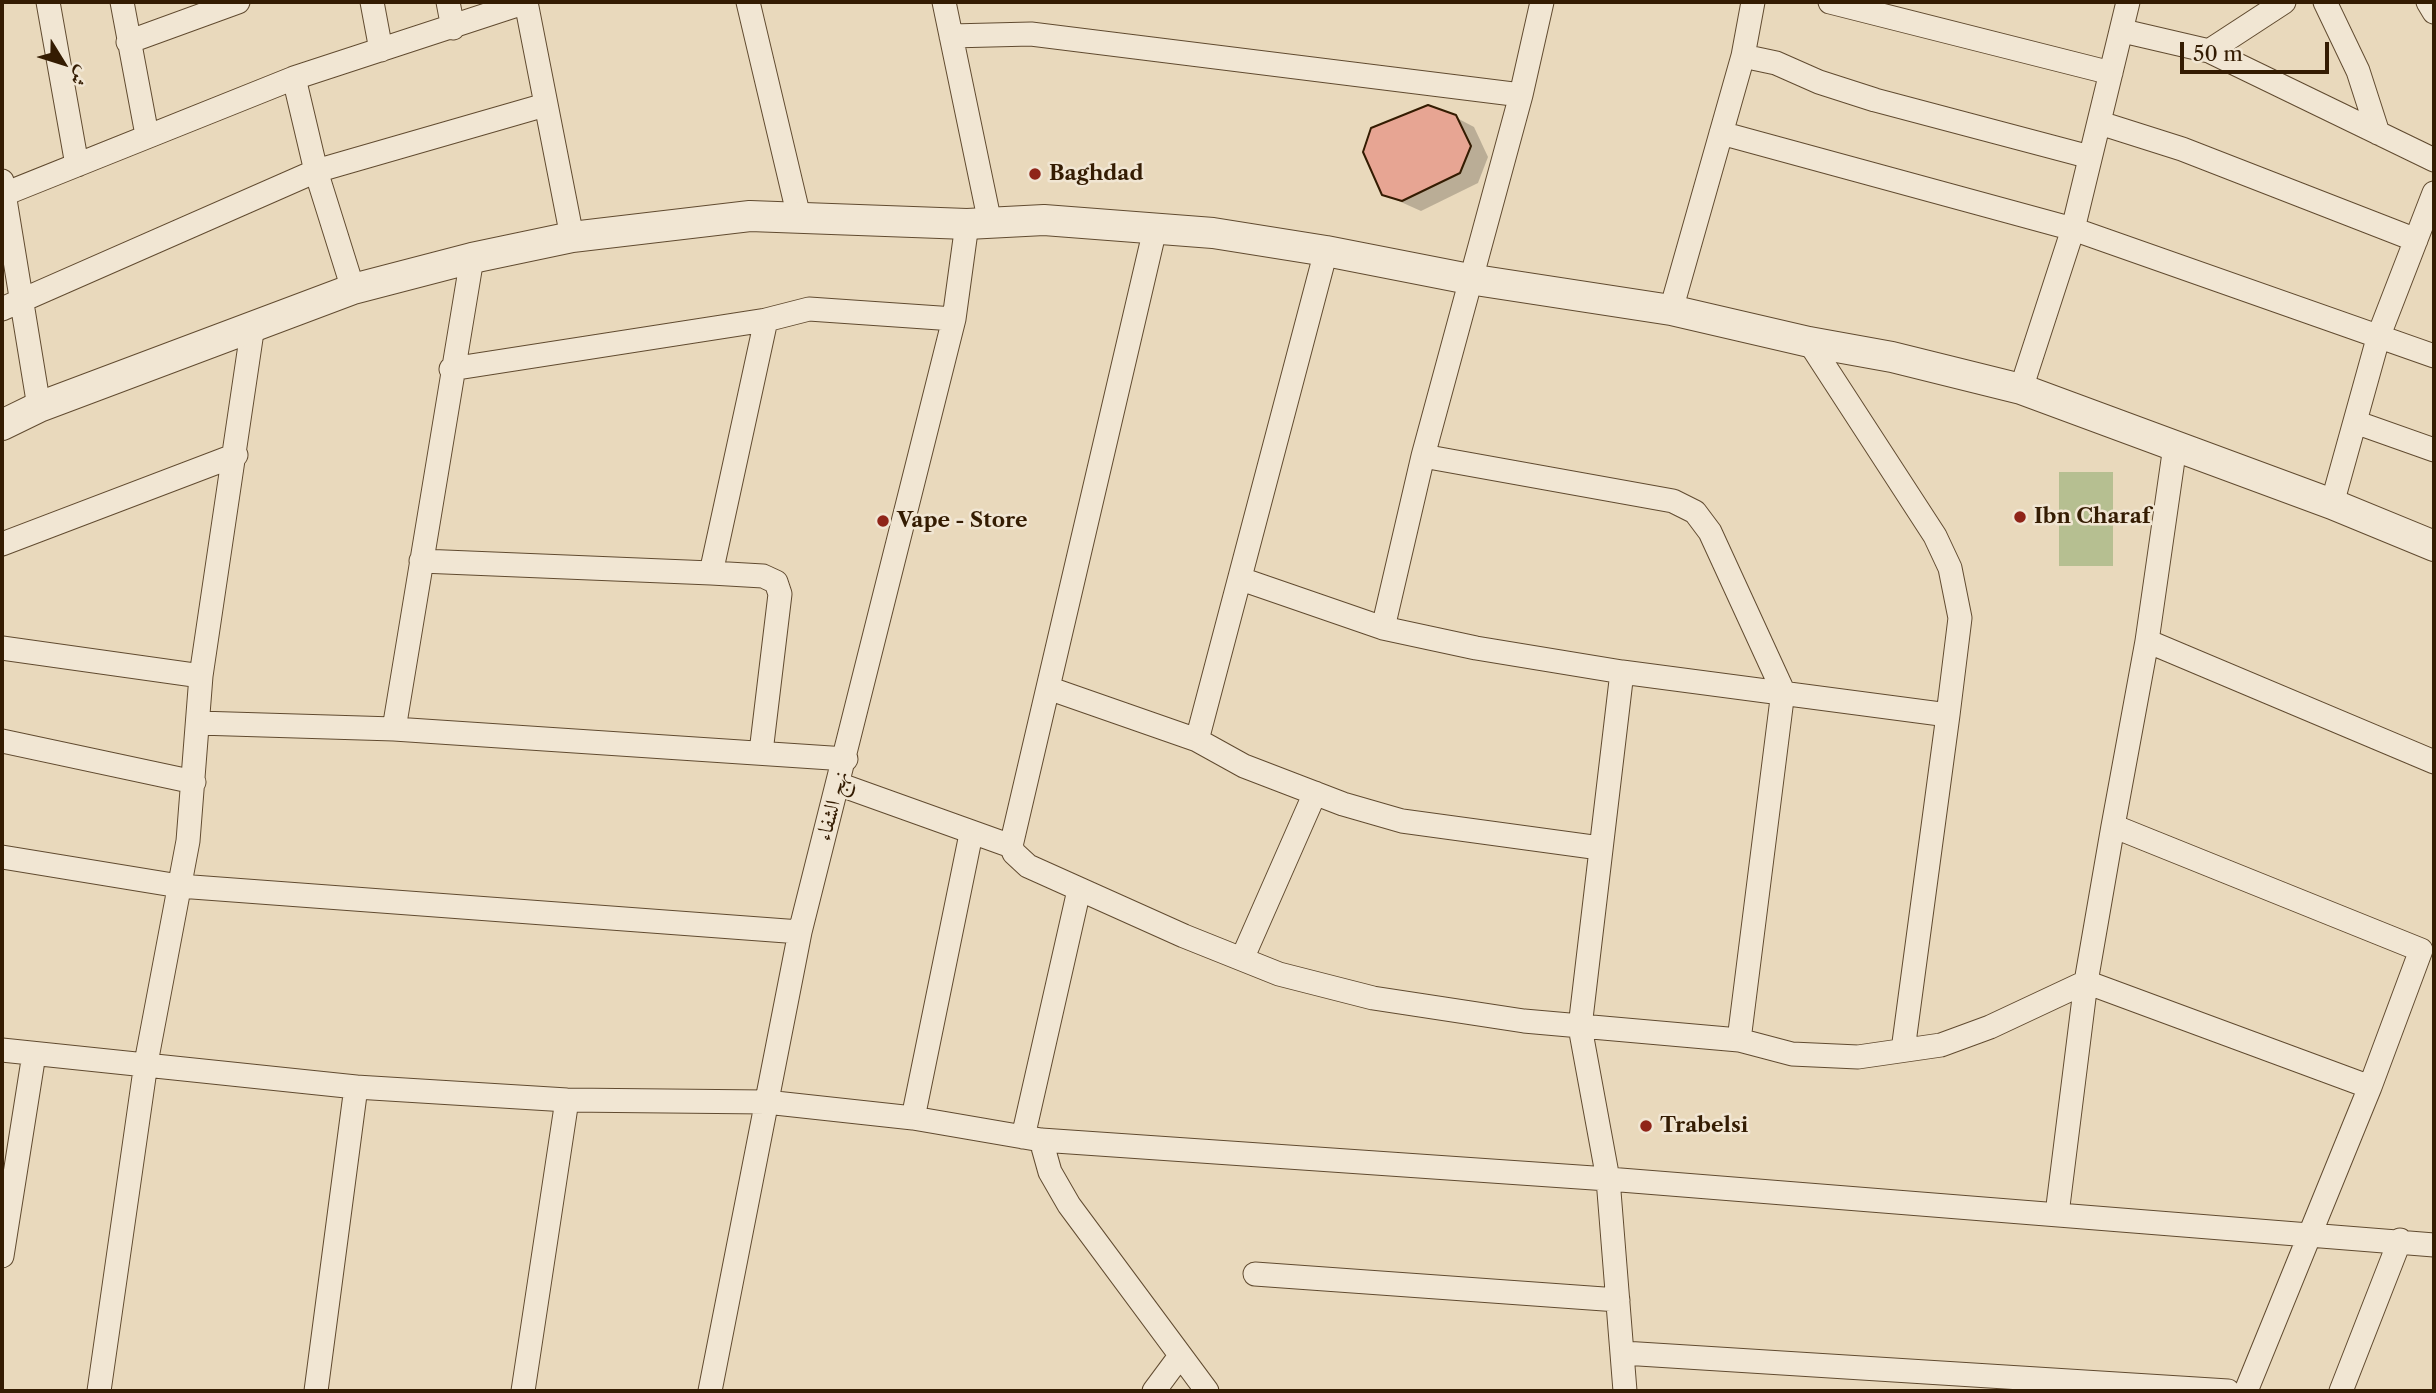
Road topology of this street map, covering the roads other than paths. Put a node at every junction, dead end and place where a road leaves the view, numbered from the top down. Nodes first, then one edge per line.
1 (48, 2) edge
2 (122, 2) edge
3 (238, 2) edge
4 (372, 2) edge
5 (448, 2) edge
6 (526, 2) edge
7 (748, 2) edge
8 (944, 2) edge
9 (1542, 2) edge
10 (1753, 2) edge
11 (1830, 2) edge
12 (2128, 2) edge
13 (2284, 2) edge
14 (2325, 2) edge
15 (2428, 2) edge
16 (2434, 12) edge
17 (453, 28) junction
18 (2123, 31) junction
19 (951, 36) junction
20 (128, 42) junction
21 (381, 50) junction
22 (2208, 51) junction
23 (1743, 56) junction
24 (2111, 73) junction
25 (295, 78) junction
26 (1521, 94) junction
27 (545, 105) junction
28 (2100, 123) junction
29 (1721, 132) junction
30 (2378, 132) junction
31 (146, 135) junction
32 (2090, 156) junction
33 (2434, 160) edge
34 (77, 165) junction
35 (317, 171) junction
36 (3, 190) edge
37 (2434, 193) edge
38 (799, 217) junction
39 (978, 223) junction
40 (1154, 229) junction
41 (2073, 229) junction
42 (572, 237) junction
43 (2423, 238) edge
44 (1326, 251) junction
45 (472, 258) junction
46 (1469, 279) junction
47 (353, 289) junction
48 (11, 305) edge
49 (1671, 310) junction
50 (954, 319) junction
51 (766, 320) junction
52 (253, 325) junction
53 (2379, 335) junction
54 (1809, 342) junction
55 (2434, 356) edge
56 (451, 369) junction
57 (2021, 389) junction
58 (39, 407) junction
59 (2355, 422) junction
60 (2, 425) edge
61 (2175, 446) junction
62 (2434, 450) edge
63 (236, 454) junction
64 (1423, 456) junction
65 (2332, 504) junction
66 (2, 544) edge
67 (2434, 546) edge
68 (421, 561) junction
69 (711, 573) junction
70 (1241, 579) junction
71 (1383, 628) junction
72 (2147, 641) junction
73 (2, 648) edge
74 (1622, 672) junction
75 (201, 676) junction
76 (1048, 688) junction
77 (1783, 691) junction
78 (1948, 715) junction
79 (198, 723) junction
80 (394, 729) junction
81 (1197, 740) junction
82 (2, 741) edge
83 (761, 752) junction
84 (846, 759) junction
85 (2434, 762) edge
86 (194, 782) junction
87 (838, 785) junction
88 (1315, 793) junction
89 (2113, 827) junction
90 (971, 834) junction
91 (1011, 846) junction
92 (1600, 848) junction
93 (2, 858) edge
94 (179, 886) junction
95 (1079, 890) junction
96 (800, 932) junction
97 (2428, 952) edge
98 (1242, 959) junction
99 (2086, 982) junction
100 (1580, 1027) junction
101 (1739, 1040) junction
102 (2, 1050) edge
103 (1903, 1050) junction
104 (34, 1054) junction
105 (146, 1063) junction
106 (356, 1087) junction
107 (2370, 1087) junction
108 (567, 1100) junction
109 (766, 1102) junction
110 (913, 1118) junction
111 (1032, 1138) junction
112 (1608, 1179) junction
113 (2057, 1214) junction
114 (2308, 1236) junction
115 (2400, 1240) junction
116 (2434, 1245) edge
117 (2, 1256) edge
118 (1255, 1274) dead end
119 (1618, 1300) junction
120 (1623, 1353) junction
121 (1180, 1356) junction
122 (99, 1391) edge
123 (316, 1391) edge
124 (523, 1391) edge
125 (710, 1391) edge
126 (1154, 1391) edge
127 (1207, 1391) edge
128 (1625, 1391) edge
129 (2228, 1391) edge
130 (2246, 1391) edge
131 (2341, 1391) edge

1 - 34 street
2 - 20 street
3 - 20 street
4 - 21 street
5 - 17 street
6 - 17 street
6 - 27 street
7 - 38 street
8 - 19 street, نهج الشفاء
9 - 26 street
10 - 23 street
11 - 24 street
12 - 18 street
13 - 22 street
14 - 30 street
15 - 16 street
17 - 21 street
18 - 22 street
18 - 24 street
19 - 26 street
19 - 39 street, نهج الشفاء
20 - 31 street
21 - 25 street
22 - 30 street
23 - 29 street
23 - 32 street
24 - 28 street
25 - 31 street
25 - 35 street
26 - 46 street
27 - 35 street
27 - 42 street
28 - 32 street
28 - 43 street
29 - 41 street
29 - 49 street
30 - 33 street
31 - 34 street
32 - 41 street
34 - 36 street
35 - 47 street
35 - 48 street
36 - 48 street
37 - 43 street
38 - 39 street
38 - 42 street
39 - 40 street
39 - 50 street, نهج الشفاء
40 - 44 street
40 - 76 street
41 - 53 street
41 - 57 street
42 - 45 street
43 - 53 street
44 - 46 street
44 - 70 street
45 - 47 street
45 - 56 street
46 - 49 street
46 - 64 street
47 - 52 street
48 - 58 street
49 - 54 street
50 - 51 street
50 - 84 street, نهج الشفاء
51 - 56 street
51 - 69 street
52 - 58 street
52 - 63 street
53 - 55 street
53 - 59 street
54 - 57 street
54 - 78 street
56 - 68 street
57 - 61 street
58 - 60 street
59 - 62 street
59 - 65 street
61 - 65 street
61 - 72 street
63 - 66 street
63 - 75 street
64 - 71 street
64 - 77 street
65 - 67 street
68 - 69 street
68 - 80 street
69 - 83 street
70 - 71 street
70 - 81 street
71 - 74 street
72 - 85 street
72 - 89 street
73 - 75 street
74 - 77 street
74 - 92 street
75 - 79 street
76 - 81 street
76 - 91 street
77 - 78 street
77 - 101 street
78 - 103 street
79 - 80 street
79 - 86 street
80 - 83 street
81 - 88 street
82 - 86 street
83 - 84 street
84 - 87 street, نهج الشفاء
86 - 94 street
87 - 90 street
87 - 96 street, نهج الشفاء
88 - 92 street
88 - 98 street
89 - 97 street
89 - 99 street
90 - 91 street
90 - 110 street
91 - 95 street
92 - 100 street
93 - 94 street
94 - 96 street
94 - 105 street
95 - 98 street
95 - 111 street
96 - 109 street, نهج الشفاء
97 - 107 street
98 - 100 street
99 - 103 street
99 - 107 street
99 - 113 street
100 - 101 street
100 - 112 street
101 - 103 street
102 - 104 street
104 - 105 street
104 - 117 street
105 - 106 street
105 - 122 street
106 - 108 street
106 - 123 street
107 - 114 street
108 - 109 street
108 - 124 street
109 - 110 street
109 - 125 street, نهج الشفاء
110 - 111 street
111 - 112 street
111 - 121 street
112 - 113 street
112 - 119 street
113 - 114 street
114 - 115 street
114 - 130 street
115 - 116 street
115 - 131 street
118 - 119 street
119 - 120 street
120 - 128 street
120 - 129 street
121 - 126 street
121 - 127 street

